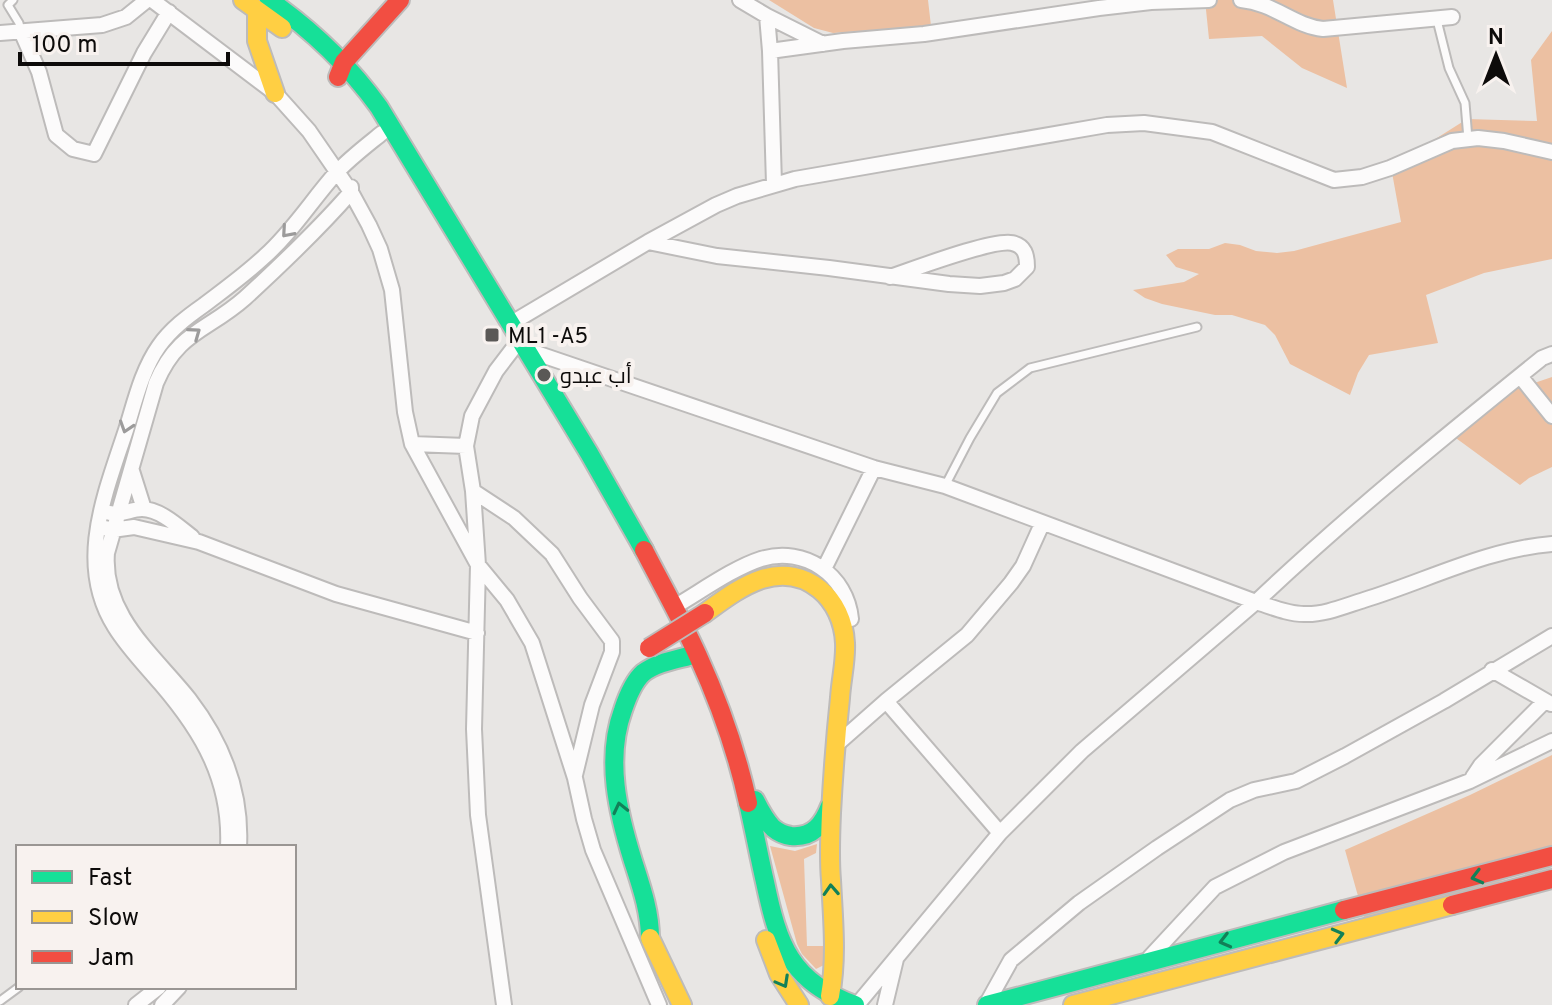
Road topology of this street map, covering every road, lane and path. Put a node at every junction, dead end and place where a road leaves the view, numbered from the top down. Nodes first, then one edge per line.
1 (13, 0) edge
2 (150, 0) edge
3 (400, 0) edge
4 (740, 0) edge
5 (1209, 0) edge
6 (1241, 0) edge
7 (256, 3) edge
8 (169, 12) junction
9 (767, 16) junction
10 (1444, 18) joint
11 (21, 31) junction
12 (0, 33) edge
13 (823, 44) junction
14 (770, 51) junction
15 (341, 69) junction
16 (275, 93) junction
17 (382, 133) junction
18 (1468, 139) junction
19 (1552, 152) edge
20 (349, 160) junction
21 (337, 172) junction
22 (774, 184) junction
23 (351, 192) junction
24 (648, 242) junction
25 (890, 277) junction
26 (510, 324) junction
27 (1197, 327) dead end
28 (518, 350) junction
29 (1552, 354) edge
30 (1520, 376) junction
31 (1552, 416) edge
32 (412, 444) junction
33 (466, 446) junction
34 (132, 468) junction
35 (874, 468) junction
36 (945, 486) junction
37 (473, 491) junction
38 (144, 509) junction
39 (101, 510) junction
40 (117, 515) junction
41 (1042, 524) junction
42 (96, 527) junction
43 (112, 530) junction
44 (199, 542) junction
45 (1552, 544) edge
46 (478, 565) junction
47 (824, 569) junction
48 (1256, 602) junction
49 (674, 607) junction
50 (852, 624) dead end
51 (477, 633) junction
52 (1552, 636) edge
53 (689, 656) junction
54 (1492, 670) junction
55 (886, 701) junction
56 (1548, 703) edge
57 (1552, 741) edge
58 (836, 745) junction
59 (575, 778) junction
60 (743, 780) junction
61 (1470, 781) junction
62 (832, 794) junction
63 (1000, 833) junction
64 (228, 845) edge
65 (239, 845) edge
66 (1552, 856) edge
67 (1552, 879) edge
68 (650, 938) junction
69 (897, 954) junction
70 (1147, 961) junction
71 (16, 989) edge
72 (156, 989) edge
73 (177, 989) edge
74 (830, 996) junction
75 (0, 1001) edge
76 (136, 1005) edge
77 (162, 1005) edge
78 (504, 1005) edge
79 (659, 1005) edge
80 (682, 1005) edge
81 (799, 1005) edge
82 (856, 1005) edge
83 (885, 1005) edge
84 (987, 1005) edge
85 (1073, 1005) edge

1 - 11 lane
2 - 8 street
2 - 11 street
3 - 15 main road
4 - 9 street
5 - 13 street
6 - 10 street
7 - 15 main road
7 - 16 main road
8 - 11 street
8 - 16 street
9 - 13 street
9 - 14 street
10 - 18 lane
11 - 12 street
13 - 14 street
14 - 22 street
15 - 17 main road
15 - 26 main road
16 - 21 street
17 - 20 street
17 - 28 main road
18 - 19 street
18 - 22 street
20 - 21 street
20 - 23 street
21 - 23 street
21 -> 39 street
22 - 24 street
23 - 32 street
34 -> 23 street
24 - 25 street
24 - 26 street
25 - 25 street
26 - 28 main road
27 - 36 lane
28 - 33 street
28 - 35 street
28 - 49 main road
28 - 53 main road
29 - 30 street
30 - 31 street
30 - 48 street
32 - 33 street
32 - 46 street
33 - 37 street
34 - 38 street
34 - 40 street
35 - 36 street
35 - 47 street
36 - 41 street
37 - 46 street
37 - 59 street
38 - 40 street
38 - 44 street
39 - 40 street
39 - 42 street
40 - 43 street
41 - 48 street
41 - 55 street
42 - 43 street
42 - 64 street
43 - 44 street
43 - 65 street
44 - 51 street
45 - 48 street
46 - 51 street
46 - 59 street
47 - 49 street
47 - 50 street
48 - 63 street
49 - 60 main road
51 - 78 street
52 - 54 street
68 -> 53 main road
53 -> 81 main road
54 - 56 street
54 - 84 street
55 - 58 street
55 - 63 street
56 - 61 street
57 - 61 street
58 - 62 main road
58 - 68 main road, bridge
59 - 79 street
60 - 62 main road
60 - 74 main road
61 - 70 street
74 -> 62 main road
63 - 69 street
66 -> 70 main road
85 -> 67 main road
68 - 80 main road
69 - 82 street
69 - 83 street
70 - 84 main road
71 - 75 lane
72 - 76 street
73 - 77 street
74 - 82 main road

